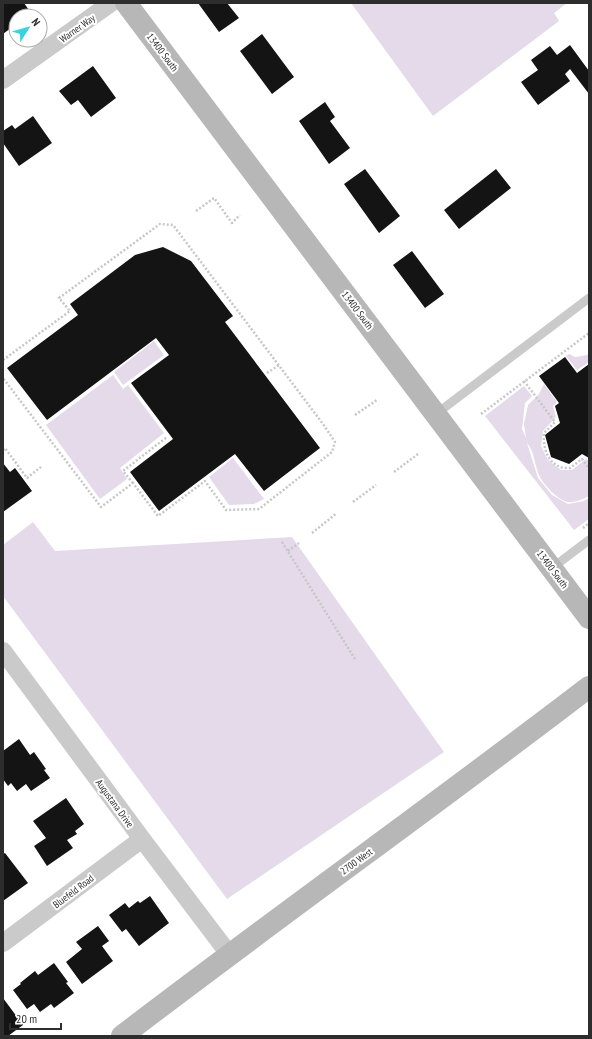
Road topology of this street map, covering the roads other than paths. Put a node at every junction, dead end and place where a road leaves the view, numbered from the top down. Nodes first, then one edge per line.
1 (111, 3) edge
2 (126, 3) edge
3 (3, 80) edge
4 (589, 298) edge
5 (436, 414) junction
6 (589, 540) edge
7 (552, 568) junction
8 (589, 618) edge
9 (3, 651) edge
10 (589, 687) edge
11 (142, 840) junction
12 (3, 943) edge
13 (229, 954) junction
14 (122, 1036) edge

1 - 3 street, Warner Way
2 - 5 main road, 13400 South
4 - 5 lane
5 - 7 main road, 13400 South
6 - 7 lane
7 - 8 main road, 13400 South
9 - 11 street, Augustana Drive
10 - 13 main road, 2700 West
11 - 12 street, Bluefeld Road
11 - 13 street, Augustana Drive
13 - 14 main road, 2700 West

